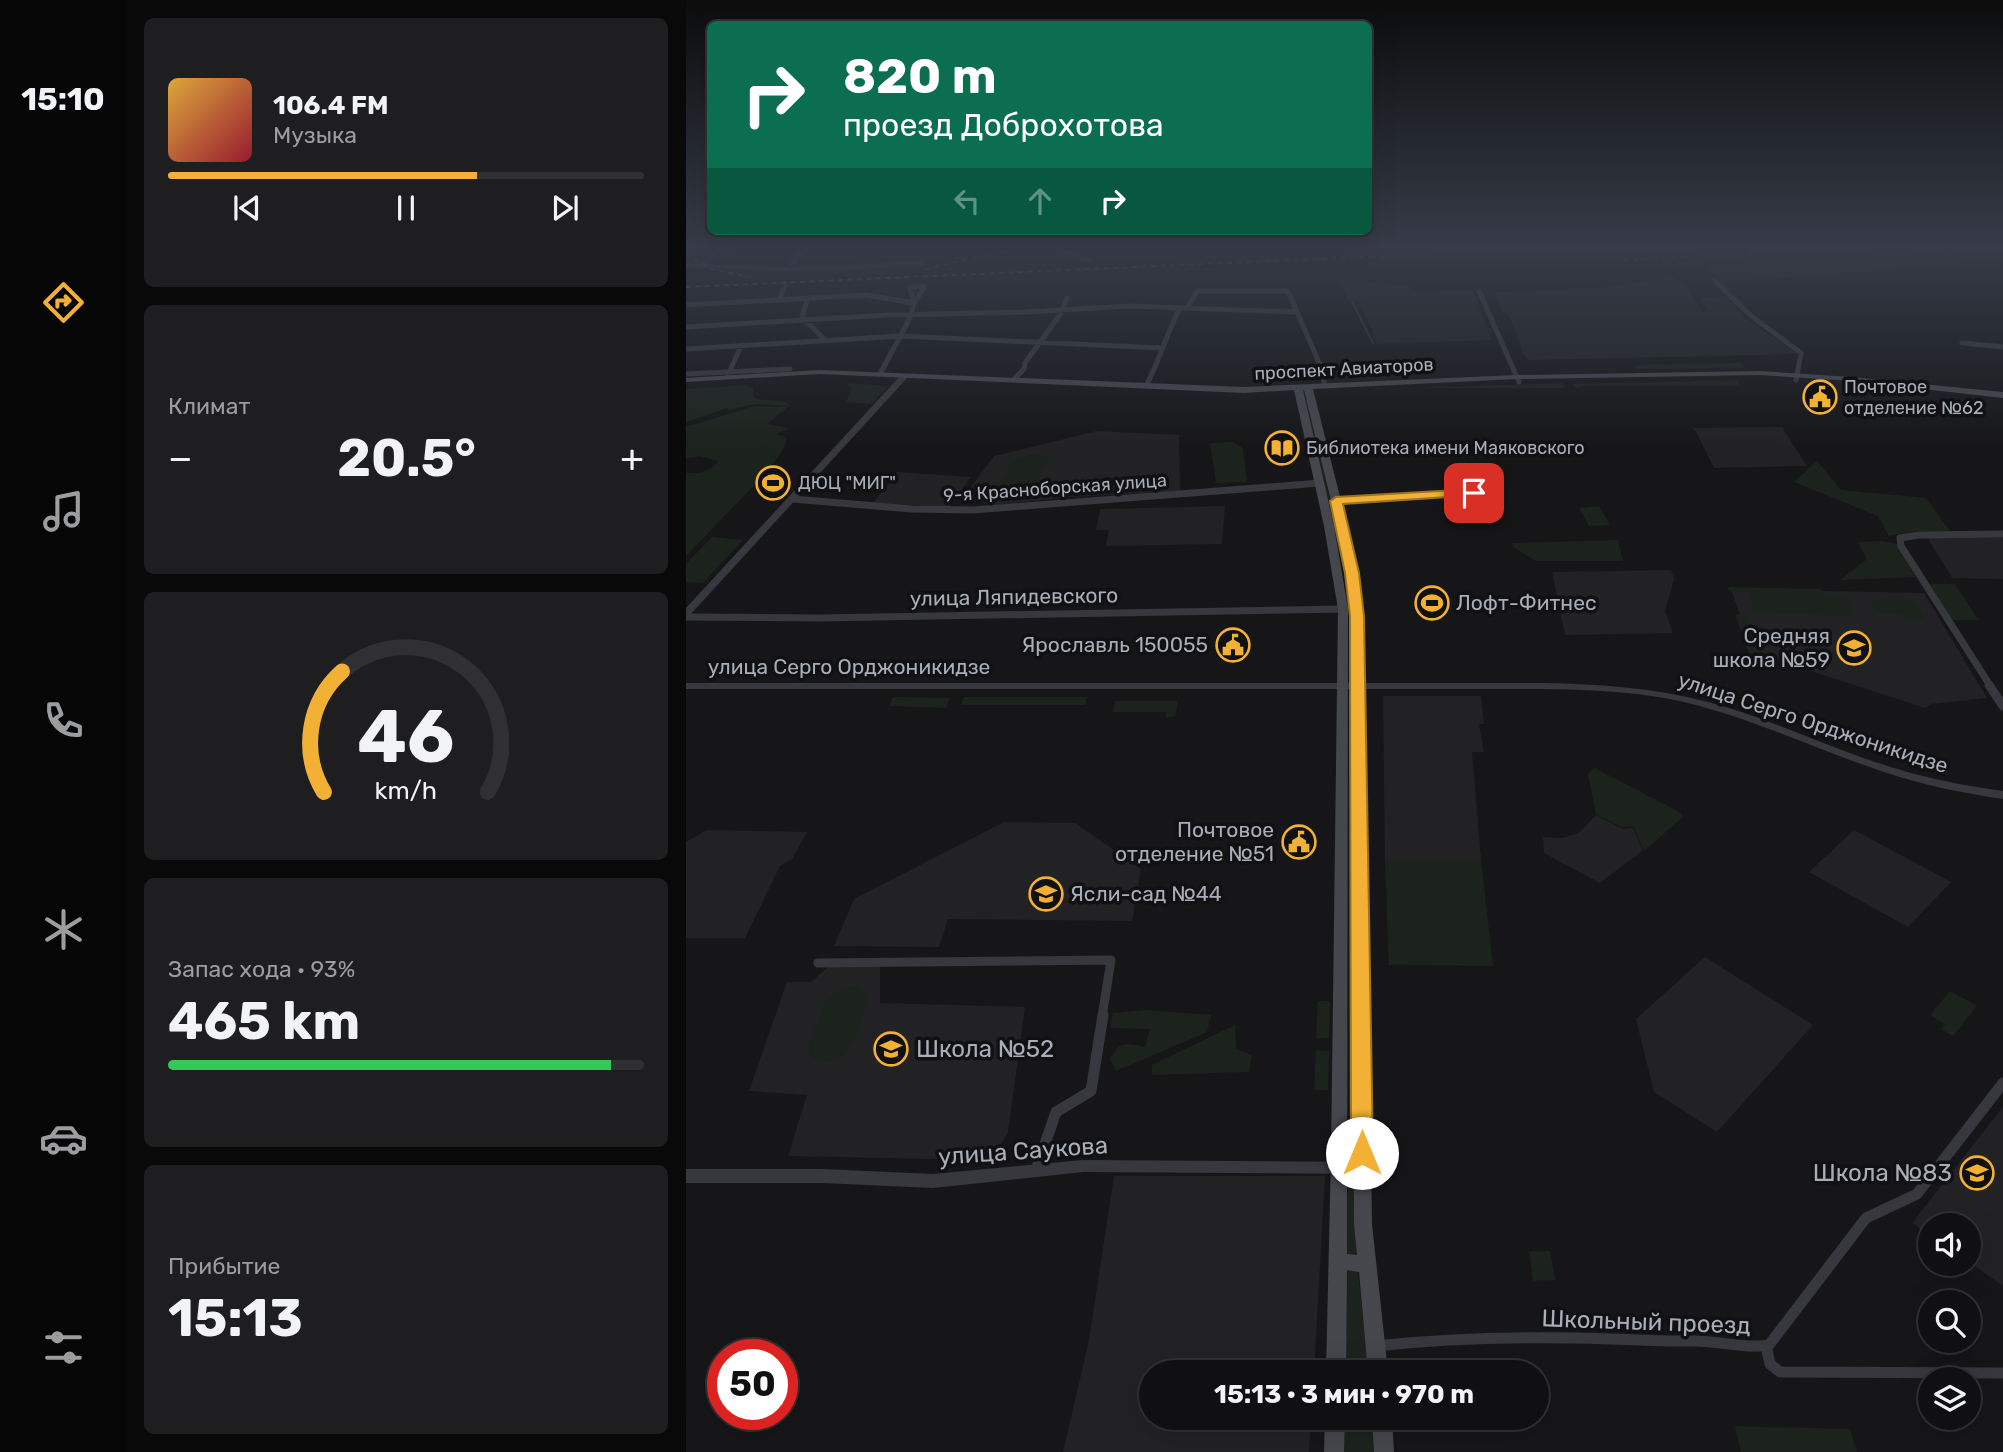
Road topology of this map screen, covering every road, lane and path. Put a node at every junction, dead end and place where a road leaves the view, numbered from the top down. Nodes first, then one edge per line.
1 (1296, 312) edge
2 (803, 313) edge
3 (958, 313) edge
4 (1061, 313) edge
5 (1181, 313) edge
6 (1489, 313) edge
7 (1748, 313) edge
8 (911, 314) junction
9 (804, 320) junction
10 (686, 327) edge
11 (901, 336) junction
12 (825, 340) junction
13 (1040, 343) junction
14 (1962, 343) dead end
15 (741, 346) junction
16 (2003, 347) edge
17 (1161, 348) junction
18 (686, 349) edge
19 (790, 369) dead end
20 (686, 374) edge
21 (728, 374) junction
22 (880, 374) junction
23 (847, 375) junction
24 (1797, 377) junction
25 (903, 378) junction
26 (1013, 380) junction
27 (1518, 380) junction
28 (686, 382) edge
29 (1146, 386) junction
30 (1325, 386) junction
31 (1309, 389) junction
32 (1298, 390) junction
33 (2003, 398) edge
34 (1320, 483) junction
35 (1500, 491) dead end
36 (792, 499) junction
37 (1336, 501) junction
38 (2003, 534) edge
39 (1343, 609) junction
40 (686, 615) edge
41 (686, 686) edge
42 (1351, 686) junction
43 (2003, 706) edge
44 (2003, 796) edge
45 (818, 963) dead end
46 (2003, 1083) edge
47 (1340, 1168) junction
48 (1362, 1168) junction
49 (1036, 1170) junction
50 (686, 1176) edge
51 (1338, 1261) junction
52 (1365, 1264) junction
53 (1376, 1346) junction
54 (1766, 1346) junction
55 (1336, 1360) edge
56 (1377, 1360) edge
57 (2003, 1373) edge
58 (1335, 1430) edge
59 (1383, 1430) edge
60 (1334, 1452) edge
61 (1384, 1452) edge

1 - 30 street
2 - 9 street
3 - 8 street
4 - 13 street
5 - 17 street
6 - 27 street
7 - 24 street
8 - 9 street
8 - 11 street
9 - 10 street
9 - 12 street
11 - 12 street
11 - 13 street
11 - 22 street
12 - 15 street
13 - 17 street
13 - 26 street
14 - 16 street
15 - 18 street
15 - 21 street
17 - 29 street
19 - 21 street, проспект Авиаторов
20 - 21 street, проспект Авиаторов
21 - 23 main road, проспект Авиаторов
21 - 28 main road, проспект Авиаторов
22 - 23 main road, проспект Авиаторов
22 - 25 main road, проспект Авиаторов
23 - 25 main road, проспект Авиаторов
23 - 28 main road, проспект Авиаторов
24 - 27 main road, проспект Авиаторов
24 - 33 main road, проспект Авиаторов
25 - 26 main road, проспект Авиаторов
25 - 32 main road, проспект Авиаторов
25 - 36 street
26 - 29 main road, проспект Авиаторов
27 - 30 main road, проспект Авиаторов
27 - 31 main road, проспект Авиаторов
29 - 32 main road, проспект Авиаторов
30 - 31 main road, проспект Авиаторов
31 - 32 main road, проспект Авиаторов
31 - 37 main road
32 - 34 main road
34 - 36 street, 9-я Красноборская улица
34 - 39 main road
35 - 37 street
36 - 40 street
37 - 42 main road
38 - 43 street
39 - 40 street, улица Ляпидевского
39 - 42 main road
41 - 42 street, улица Серго Орджоникидзе
42 - 44 street, улица Серго Орджоникидзе
42 - 47 main road
42 - 48 main road
45 - 49 street
46 - 54 street, Школьный проезд
47 - 48 street, улица Саукова
47 - 49 street, улица Саукова
47 - 51 main road
48 - 52 main road
49 - 50 street, улица Саукова
51 - 52 main road
51 - 55 main road
52 - 53 main road
53 - 54 street, Школьный проезд
53 - 56 main road
54 - 57 street
58 - 60 main road
59 - 61 main road

